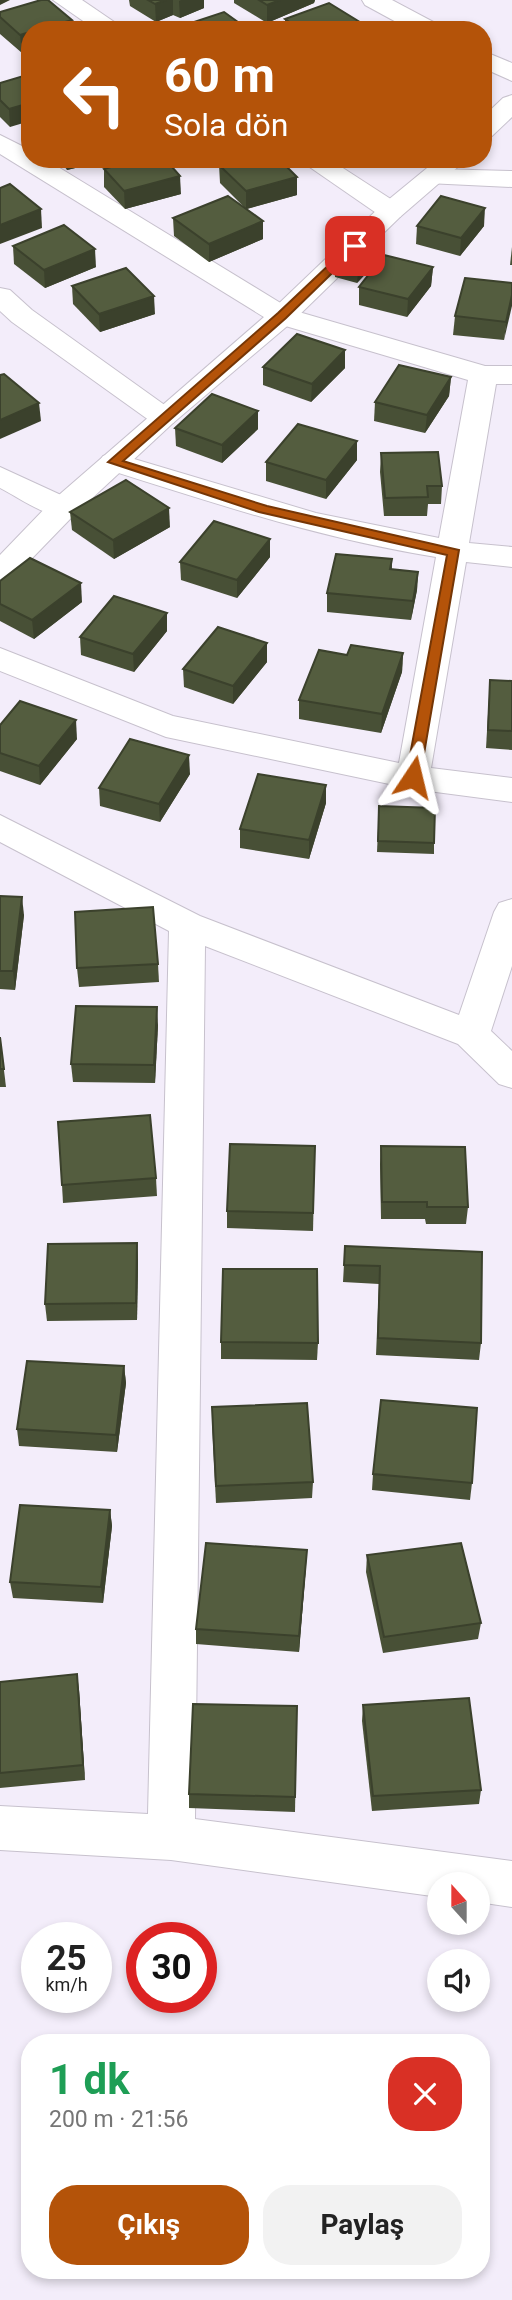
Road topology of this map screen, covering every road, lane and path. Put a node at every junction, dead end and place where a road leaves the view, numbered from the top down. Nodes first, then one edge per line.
1 (65, 0) edge
2 (374, 0) edge
3 (99, 21) edge
4 (413, 21) edge
5 (492, 63) edge
6 (512, 73) edge
7 (512, 103) edge
8 (492, 122) edge
9 (0, 143) edge
10 (21, 156) edge
11 (41, 168) edge
12 (325, 168) edge
13 (445, 168) edge
14 (512, 179) edge
15 (391, 211) junction
16 (0, 296) edge
17 (282, 316) junction
18 (498, 375) edge
19 (163, 417) junction
20 (114, 462) junction
21 (0, 476) edge
22 (62, 508) junction
23 (454, 552) junction
24 (512, 557) edge
25 (0, 573) edge
26 (0, 659) edge
27 (413, 777) junction
28 (512, 789) edge
29 (0, 827) edge
30 (512, 912) edge
31 (187, 925) junction
32 (471, 1034) junction
33 (512, 1074) edge
34 (0, 1828) edge
35 (171, 1838) junction
36 (512, 1884) edge

1 - 3 street
2 - 4 street
5 - 6 street
7 - 8 street
9 - 10 street
11 - 17 street
12 - 15 street
13 - 14 street
13 - 15 street
15 - 17 street
16 - 19 street
17 - 18 street
17 - 19 street
18 - 23 street
19 - 20 street
20 - 22 street
20 - 23 street
21 - 22 street
22 - 25 street
23 - 24 street
23 - 27 street
26 - 27 street
27 - 28 street
29 - 31 street
30 - 32 street
31 - 32 street
31 - 35 street
32 - 33 street
34 - 35 street
35 - 36 street

